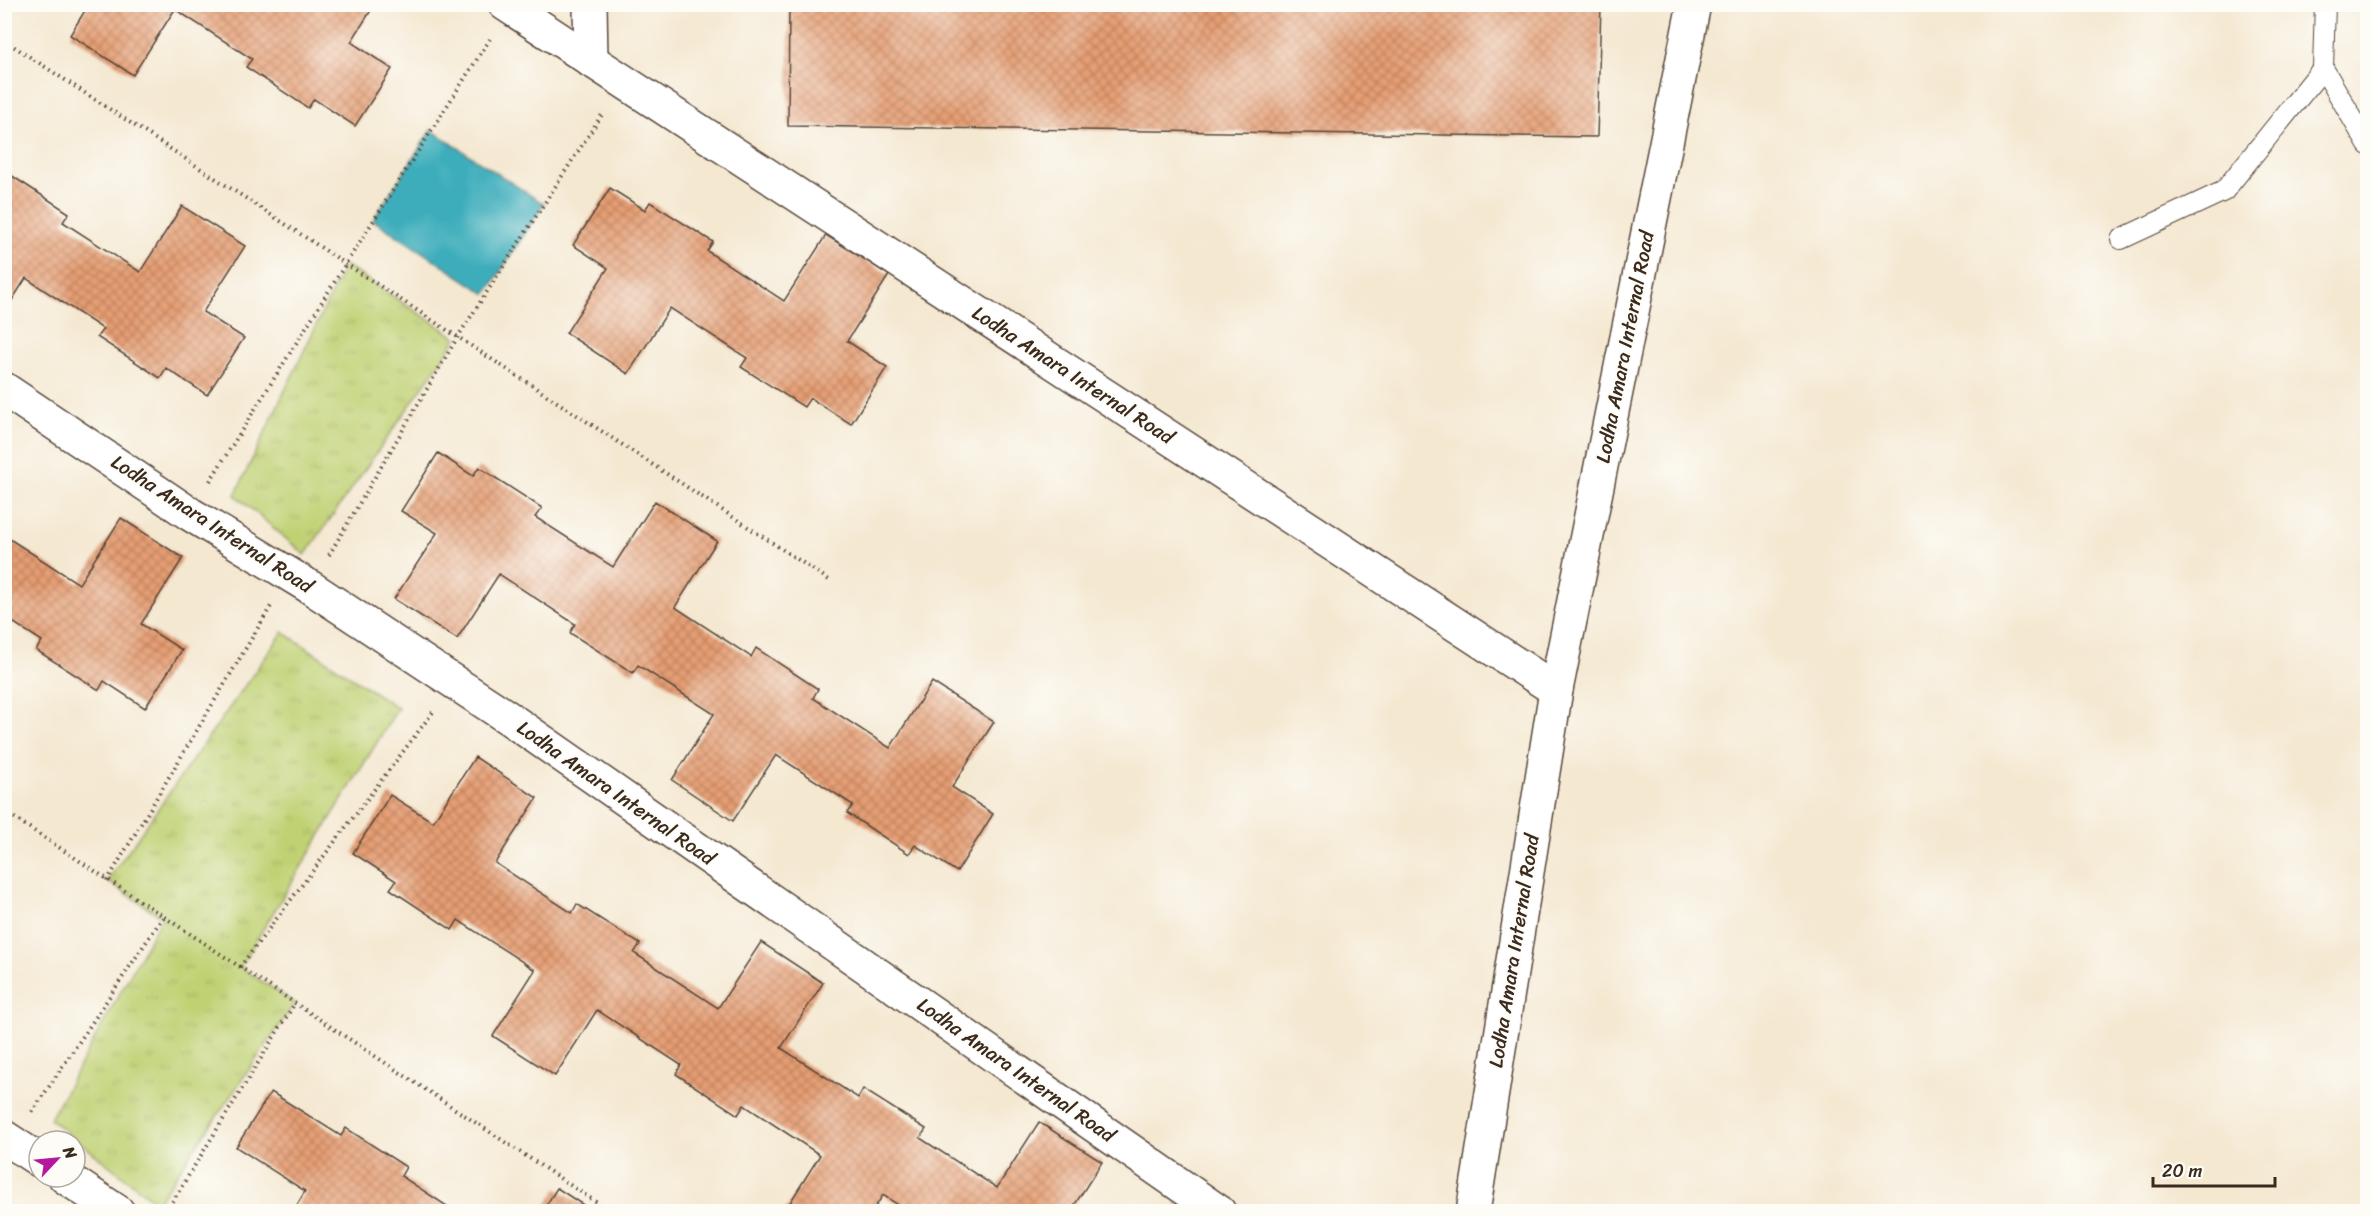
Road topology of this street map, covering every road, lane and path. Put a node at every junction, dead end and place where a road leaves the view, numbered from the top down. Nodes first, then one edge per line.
1 (590, 4) edge
2 (1694, 4) edge
3 (2325, 4) edge
4 (508, 6) edge
5 (4, 40) edge
6 (591, 61) junction
7 (2323, 68) junction
8 (623, 82) junction
9 (2367, 145) edge
10 (2121, 239) dead end
11 (345, 265) junction
12 (457, 338) junction
13 (4, 388) edge
14 (190, 514) junction
15 (300, 580) junction
16 (829, 580) dead end
17 (455, 683) junction
18 (1556, 690) junction
19 (4, 811) edge
20 (107, 881) junction
21 (163, 917) junction
22 (240, 968) junction
23 (295, 1004) junction
24 (8, 1140) edge
25 (27, 1152) edge
26 (83, 1189) edge
27 (118, 1212) edge
28 (166, 1212) edge
29 (611, 1212) edge
30 (1219, 1212) edge
31 (1473, 1212) edge

1 - 6 street
2 - 18 street, Lodha Amara Internal Road
3 - 7 lane
4 - 6 street, Lodha Amara Internal Road
4 - 11 path
5 - 11 path
6 - 8 street, Lodha Amara Internal Road
7 - 9 lane
7 - 10 lane
8 - 12 path
8 - 18 street, Lodha Amara Internal Road
11 - 12 path
11 - 14 path
12 - 15 path
12 - 16 path
13 - 14 street, Lodha Amara Internal Road
14 - 15 street, Lodha Amara Internal Road
15 - 17 street, Lodha Amara Internal Road
15 - 20 path
17 - 22 path
17 - 30 street, Lodha Amara Internal Road
18 - 31 street, Lodha Amara Internal Road
19 - 20 path
20 - 21 path
21 - 22 path
21 - 24 path
22 - 23 path
23 - 28 path
23 - 29 path
24 - 25 street
26 - 27 street

